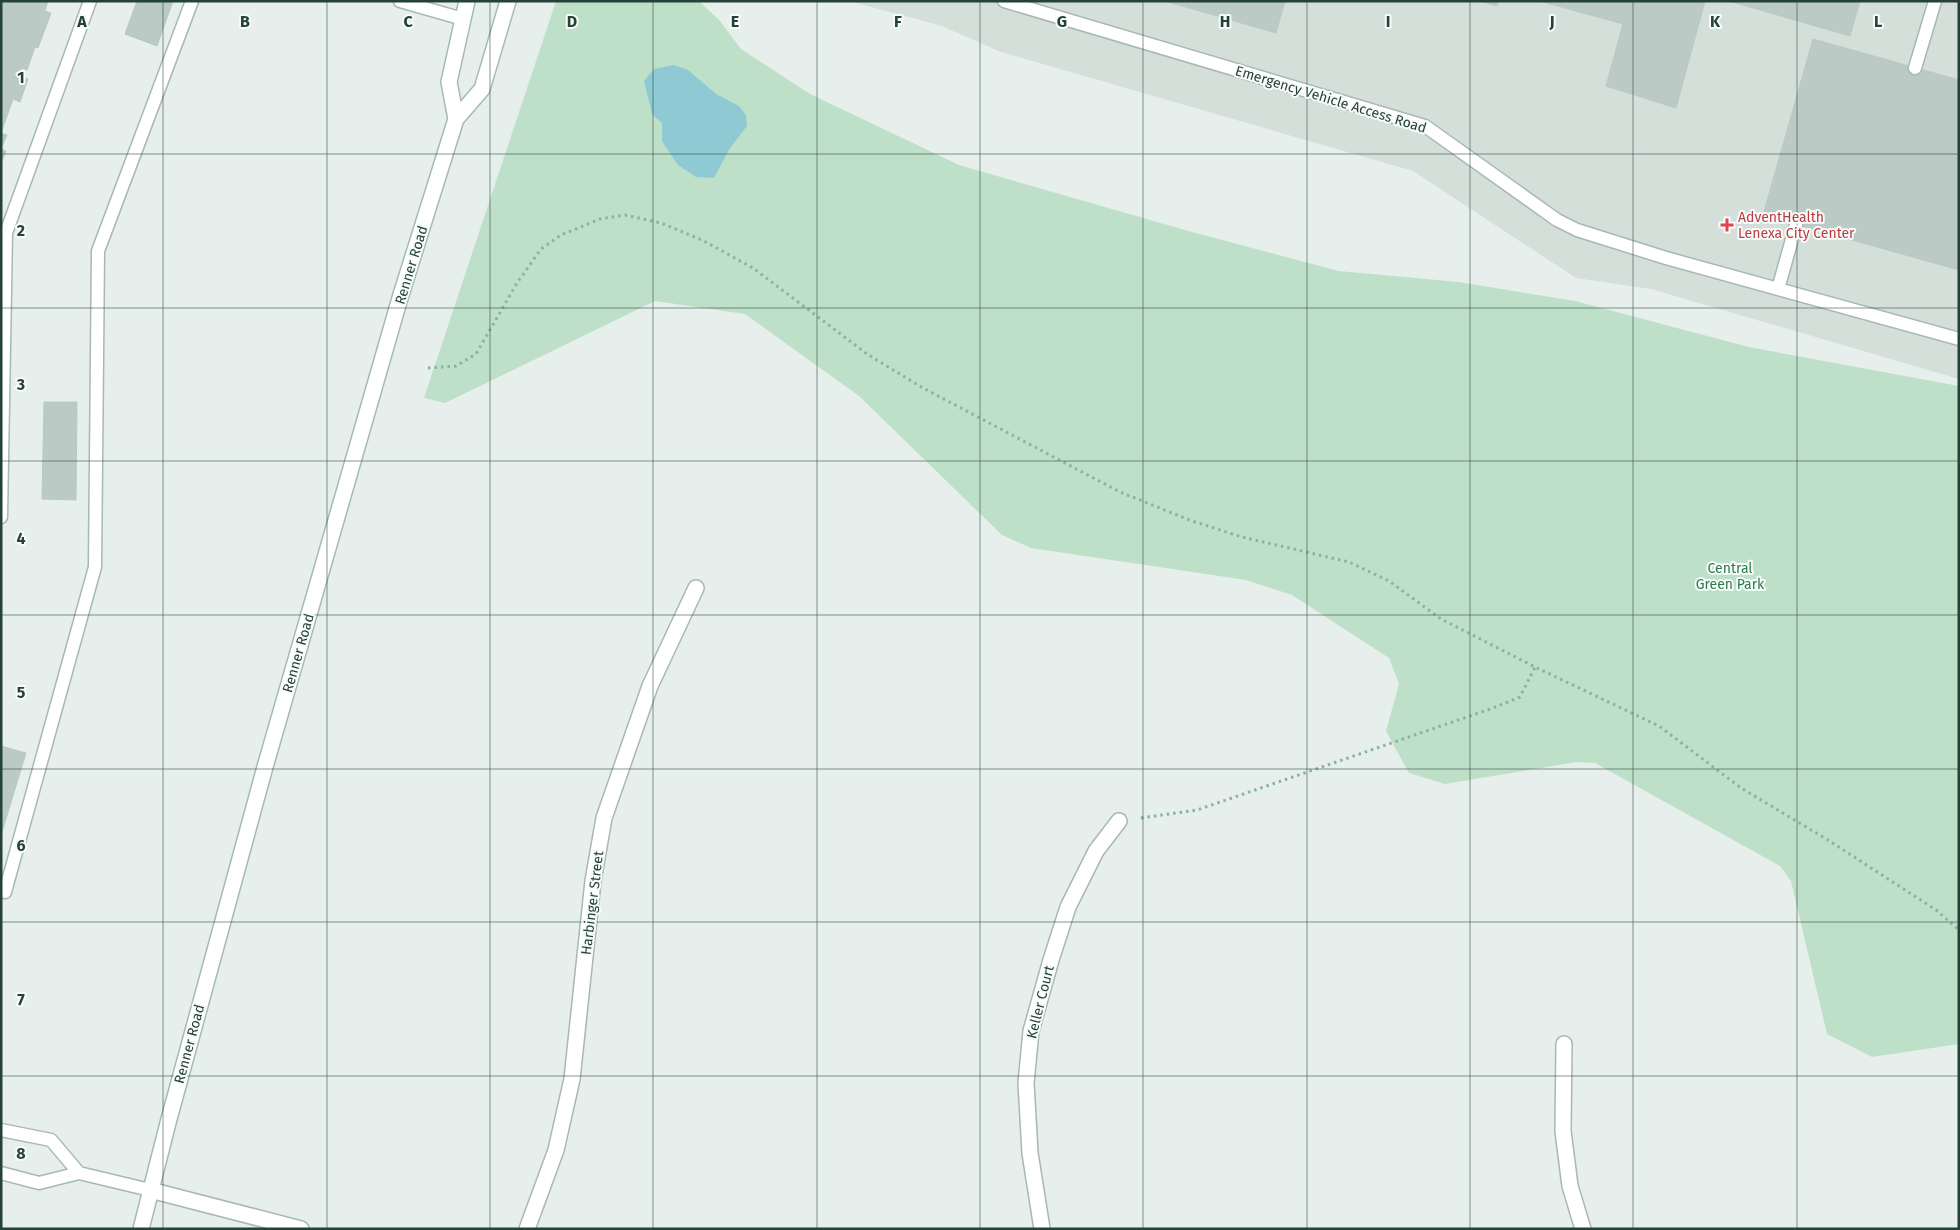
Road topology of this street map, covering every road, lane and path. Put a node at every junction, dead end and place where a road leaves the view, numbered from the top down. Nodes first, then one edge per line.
1 (90, 1) edge
2 (192, 1) edge
3 (400, 1) edge
4 (467, 1) edge
5 (508, 1) edge
6 (1004, 1) edge
7 (1935, 1) edge
8 (463, 19) junction
9 (1915, 68) dead end
10 (456, 120) junction
11 (1796, 225) dead end
12 (1778, 289) junction
13 (1959, 339) edge
14 (428, 368) dead end
15 (1, 517) edge
16 (696, 588) dead end
17 (1535, 668) junction
18 (1119, 821) joint
19 (2, 894) edge
20 (1959, 930) edge
21 (1564, 1044) dead end
22 (1, 1130) edge
23 (80, 1173) junction
24 (1, 1174) edge
25 (150, 1190) junction
26 (141, 1229) edge
27 (301, 1229) edge
28 (527, 1229) edge
29 (1042, 1229) edge
30 (1582, 1229) edge

1 - 15 lane
2 - 19 lane
3 - 8 lane
4 - 8 street, Renner Road
5 - 10 street, Renner Road
6 - 12 lane, Emergency Vehicle Access Road
7 - 9 lane
8 - 10 street, Renner Road
10 - 25 street, Renner Road
11 - 12 lane
12 - 13 lane, Emergency Vehicle Access Road
14 - 17 path
16 - 28 street, Harbinger Street
17 - 18 path
17 - 20 path
18 - 29 street, Keller Court
21 - 30 street
22 - 23 lane
23 - 24 lane
23 - 25 lane
25 - 26 street, Renner Road
25 - 27 street

